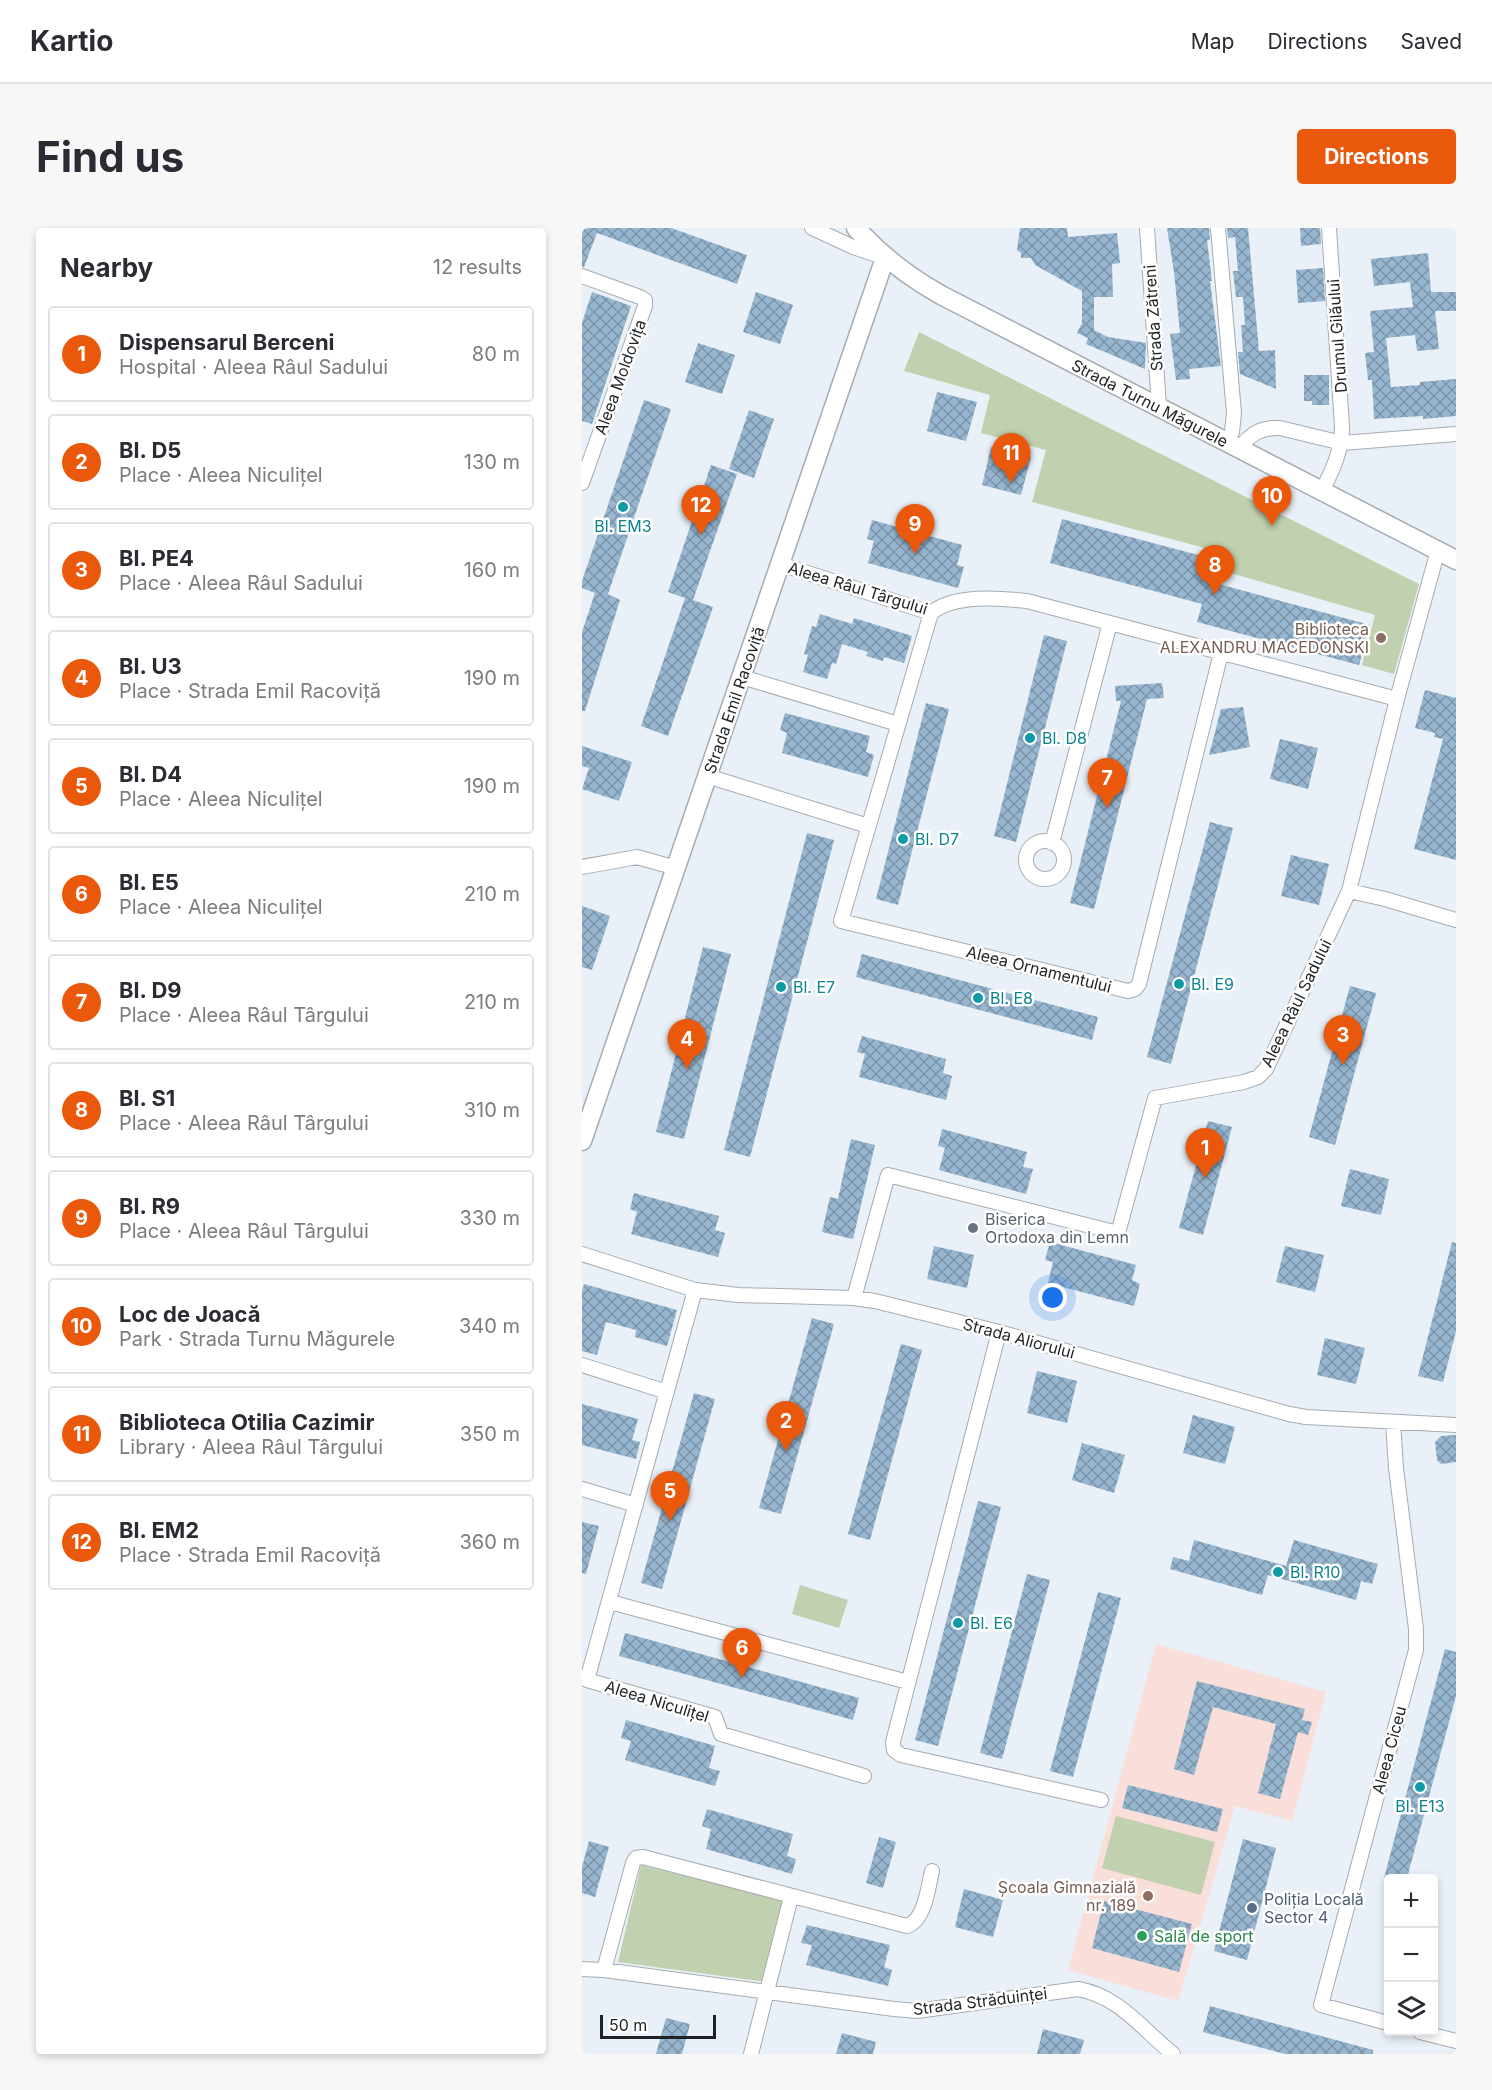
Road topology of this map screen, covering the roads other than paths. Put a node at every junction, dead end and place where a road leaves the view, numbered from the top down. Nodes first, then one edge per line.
1 (812, 228) edge
2 (856, 228) edge
3 (1147, 228) edge
4 (1218, 228) edge
5 (1329, 228) edge
6 (885, 258) junction
7 (582, 276) edge
8 (1159, 407) junction
9 (1456, 434) edge
10 (1342, 443) junction
11 (1233, 446) junction
12 (582, 483) edge
13 (1322, 491) junction
14 (1437, 550) junction
15 (1456, 560) edge
16 (780, 564) junction
17 (931, 613) junction
18 (1110, 623) junction
19 (1221, 653) junction
20 (742, 677) junction
21 (1397, 699) junction
22 (898, 724) junction
23 (707, 776) junction
24 (868, 825) junction
25 (1052, 843) dead end
26 (582, 867) edge
27 (676, 868) junction
28 (1349, 891) junction
29 (1456, 920) edge
30 (582, 1141) edge
31 (582, 1254) edge
32 (696, 1290) junction
33 (854, 1298) junction
34 (999, 1332) junction
35 (582, 1365) edge
36 (668, 1392) junction
37 (1393, 1422) junction
38 (1456, 1425) edge
39 (582, 1489) edge
40 (636, 1505) junction
41 (610, 1602) junction
42 (908, 1683) junction
43 (864, 1776) dead end
44 (1101, 1800) dead end
45 (932, 1871) dead end
46 (791, 1897) junction
47 (582, 1969) edge
48 (604, 1970) junction
49 (767, 1991) junction
50 (1384, 2022) edge
51 (1438, 2036) edge
52 (1456, 2041) edge
53 (751, 2054) edge
54 (1173, 2054) edge

1 - 6 street
2 - 6 street, Strada Turnu Măgurele
3 - 8 street, Strada Zătreni
4 - 11 street
5 - 10 street, Drumul Gilăului
6 - 8 street, Strada Turnu Măgurele
6 - 16 street, Strada Emil Racoviță
7 - 12 street, Aleea Moldovița
8 - 11 street, Strada Turnu Măgurele
9 - 10 street
10 - 11 street
10 - 13 street, Drumul Gilăului
11 - 13 street, Strada Turnu Măgurele
13 - 14 street, Strada Turnu Măgurele
14 - 15 street, Strada Turnu Măgurele
14 - 21 street, Aleea Râul Sadului
16 - 17 street, Aleea Râul Târgului
16 - 20 street, Strada Emil Racoviță
17 - 18 street, Aleea Râul Târgului
17 - 22 street, Aleea Ornamentului
18 - 19 street, Aleea Râul Târgului
18 - 25 street
19 - 21 street, Aleea Râul Târgului
19 - 24 street, Aleea Ornamentului
20 - 22 street
20 - 23 street, Strada Emil Racoviță
21 - 28 street, Aleea Râul Sadului
22 - 24 street, Aleea Ornamentului
23 - 24 street
23 - 27 street, Strada Emil Racoviță
26 - 27 street
27 - 30 street, Strada Emil Racoviță
28 - 29 street
28 - 33 street, Aleea Râul Sadului
31 - 32 street, Strada Aliorului
32 - 33 street, Strada Aliorului
32 - 36 street, Aleea Niculițel
33 - 34 street, Strada Aliorului
34 - 37 street, Strada Aliorului
34 - 42 street
35 - 36 street
36 - 40 street, Aleea Niculițel
37 - 38 street, Strada Aliorului
37 - 50 street, Aleea Ciceu
39 - 40 street
40 - 41 street, Aleea Niculițel
41 - 42 street
41 - 43 street, Aleea Niculițel
42 - 44 street
45 - 46 street
46 - 48 street
46 - 49 street
47 - 48 street, Strada Străduinței
48 - 49 street, Strada Străduinței
49 - 53 street
49 - 54 street, Strada Străduinței
51 - 52 street

